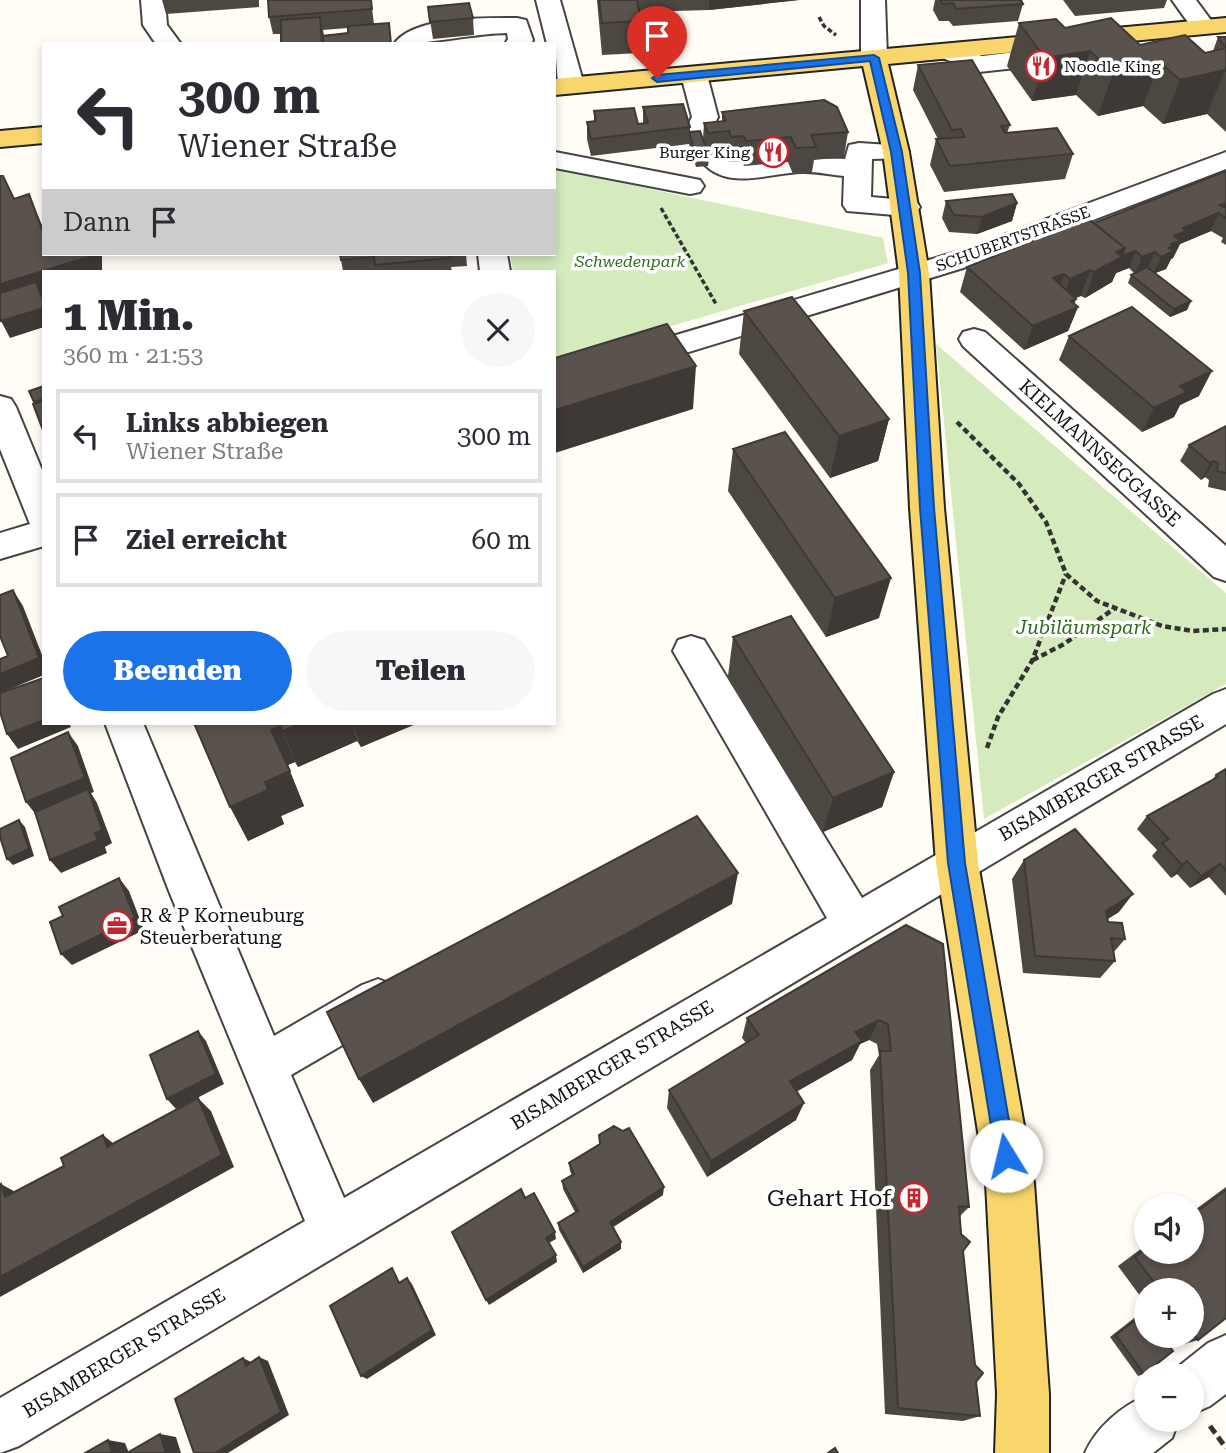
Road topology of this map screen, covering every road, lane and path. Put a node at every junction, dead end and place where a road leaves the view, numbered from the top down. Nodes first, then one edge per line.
1 (153, 0) edge
2 (548, 0) edge
3 (873, 0) edge
4 (1184, 0) edge
5 (819, 16) dead end
6 (1215, 26) edge
7 (1160, 31) joint
8 (838, 39) dead end
9 (168, 42) edge
10 (409, 42) edge
11 (520, 42) edge
12 (555, 42) edge
13 (556, 46) edge
14 (946, 51) joint
15 (874, 58) junction
16 (694, 75) junction
17 (563, 86) edge
18 (42, 135) edge
19 (0, 139) edge
20 (896, 152) junction
21 (556, 160) edge
22 (1226, 160) edge
23 (859, 168) junction
24 (644, 177) junction
25 (690, 186) dead end
26 (906, 207) junction
27 (914, 273) junction
28 (717, 304) dead end
29 (974, 340) dead end
30 (556, 382) edge
31 (922, 387) junction
32 (0, 407) edge
33 (42, 513) edge
34 (42, 534) edge
35 (0, 546) edge
36 (1226, 567) edge
37 (1066, 574) junction
38 (1115, 608) junction
39 (1226, 629) edge
40 (691, 651) dead end
41 (1032, 661) junction
42 (1226, 705) edge
43 (125, 725) edge
44 (950, 788) junction
45 (957, 863) junction
46 (854, 922) junction
47 (409, 982) edge
48 (264, 1066) junction
49 (333, 1230) junction
50 (1226, 1361) edge
51 (1204, 1378) edge
52 (0, 1427) edge
53 (1137, 1432) edge
54 (1022, 1453) edge
55 (1112, 1453) edge

1 - 9 street
2 - 12 street
3 - 15 street
4 - 6 street
5 - 8 path
6 - 7 main road
7 - 14 street
10 - 11 street
13 - 17 street
14 - 15 main road
15 - 16 main road
15 - 20 main road
16 - 17 main road
16 - 23 street
18 - 19 main road
20 - 23 street
20 - 26 main road
21 - 24 street
22 - 27 street, SCHUBERTSTRASSE
23 - 26 street
24 - 25 street
24 - 28 path
26 - 27 main road
27 - 30 street, SCHUBERTSTRASSE
27 - 31 main road
29 - 36 street, KIELMANNSEGGASSE
31 - 37 path
31 - 44 main road
32 - 33 street
34 - 35 street
37 - 38 path
37 - 41 path
38 - 39 path
38 - 41 path
40 - 46 street
41 - 44 path
42 - 45 street, BISAMBERGER STRASSE
43 - 48 street
44 - 45 main road
45 - 46 street, BISAMBERGER STRASSE
45 - 54 main road
46 - 49 street, BISAMBERGER STRASSE
47 - 48 street
48 - 49 street
49 - 52 street, BISAMBERGER STRASSE
50 - 51 street
53 - 55 street

